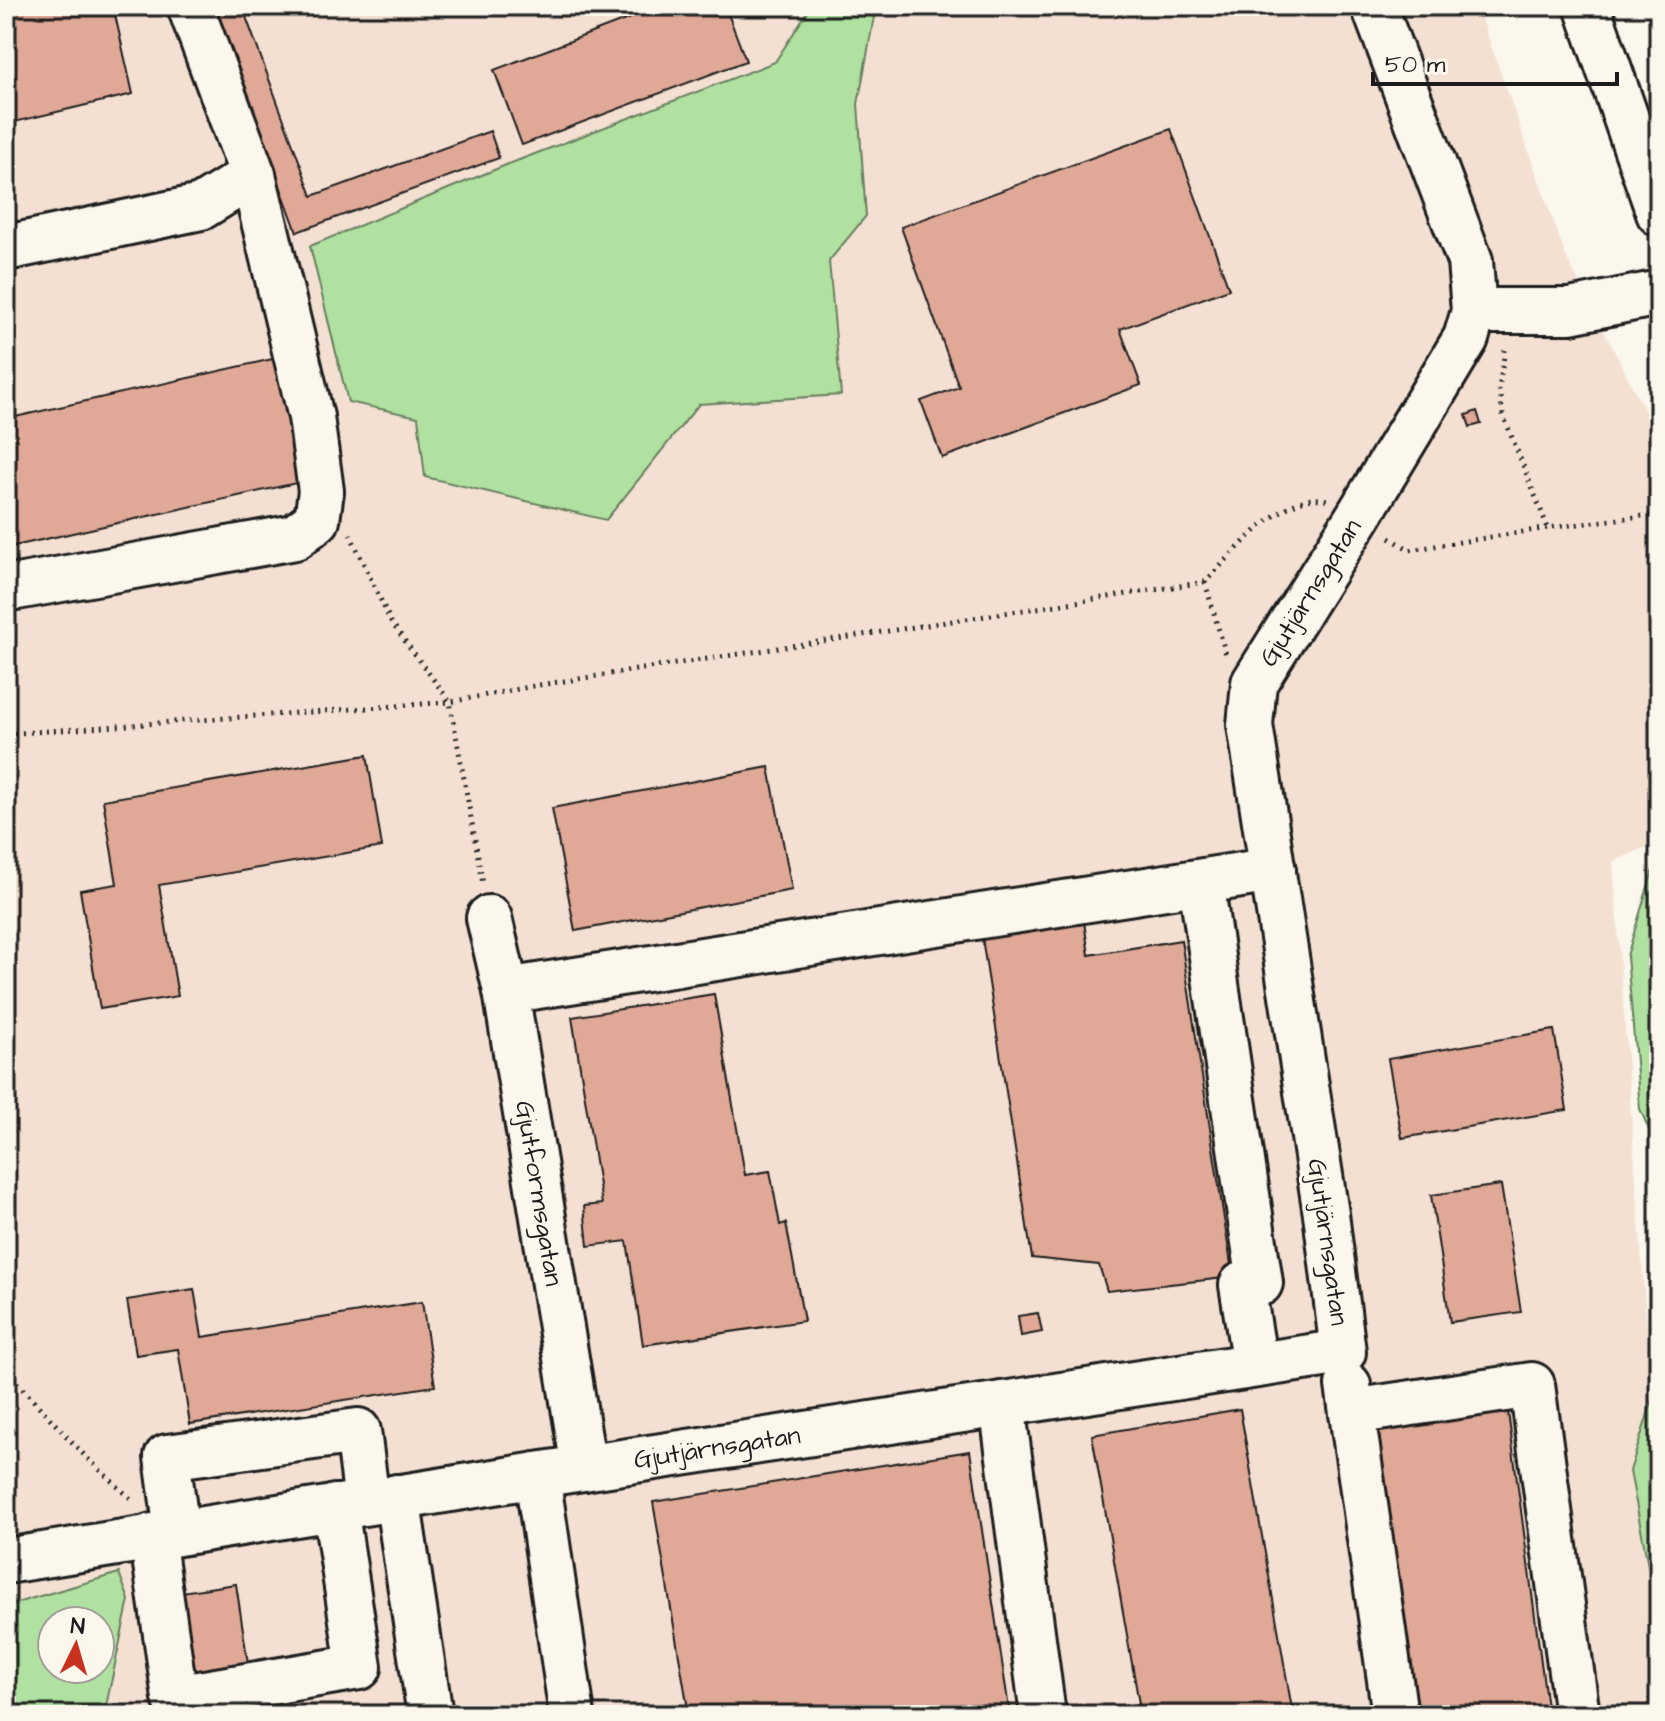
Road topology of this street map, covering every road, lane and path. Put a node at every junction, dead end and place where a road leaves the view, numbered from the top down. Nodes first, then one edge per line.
1 (190, 6) edge
2 (1374, 6) edge
3 (1587, 6) edge
4 (253, 175) junction
5 (1658, 208) edge
6 (6, 248) edge
7 (1659, 293) edge
8 (1474, 311) junction
9 (1505, 348) dead end
10 (1657, 516) edge
11 (1358, 517) junction
12 (317, 520) junction
13 (1548, 528) junction
14 (1205, 582) junction
15 (6, 585) edge
16 (1253, 697) junction
17 (450, 702) junction
18 (6, 734) edge
19 (1273, 870) junction
20 (1201, 882) junction
21 (489, 918) joint
22 (506, 991) junction
23 (1343, 1352) junction
24 (1255, 1365) junction
25 (6, 1371) edge
26 (1002, 1404) junction
27 (1352, 1412) junction
28 (584, 1468) junction
29 (537, 1475) junction
30 (367, 1502) junction
31 (168, 1526) junction
32 (6, 1561) edge
33 (177, 1707) edge
34 (430, 1715) edge
35 (572, 1715) edge
36 (1043, 1715) edge
37 (1395, 1715) edge
38 (1577, 1715) edge

1 - 4 street
2 - 8 street, Gjutjärnsgatan
3 - 5 street
4 - 6 street
4 - 12 street
7 - 8 street
8 - 11 street, Gjutjärnsgatan
9 - 13 path
10 - 13 path
11 - 13 path
11 - 14 path
11 - 16 street, Gjutjärnsgatan
12 - 15 street
12 - 17 path
14 - 16 path
14 - 17 path
16 - 19 street, Gjutjärnsgatan
17 - 18 path
17 - 21 path
19 - 20 street
19 - 23 street, Gjutjärnsgatan
20 - 22 street
20 - 24 street
21 - 22 street, Gjutformsgatan
22 - 28 street, Gjutformsgatan
23 - 24 street, Gjutjärnsgatan
23 - 27 street
24 - 26 street, Gjutjärnsgatan
25 - 31 path
26 - 28 street, Gjutjärnsgatan
26 - 36 street
27 - 37 street
27 - 38 street
28 - 29 street, Gjutjärnsgatan
29 - 30 street, Gjutjärnsgatan
29 - 35 street
30 - 31 street, Gjutjärnsgatan
30 - 31 street
30 - 33 street
30 - 34 street
31 - 32 street, Gjutjärnsgatan
31 - 33 street

